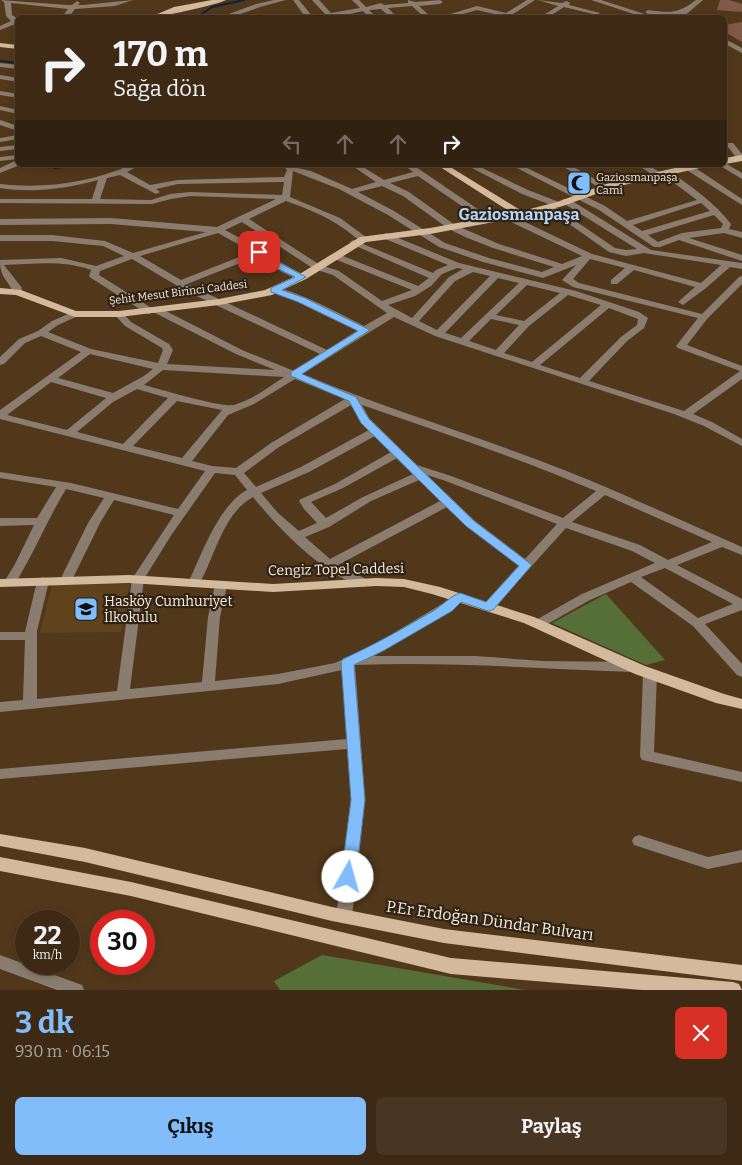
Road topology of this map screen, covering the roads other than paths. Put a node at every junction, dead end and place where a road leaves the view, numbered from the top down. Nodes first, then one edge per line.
1 (6, 0) edge
2 (80, 0) edge
3 (130, 0) edge
4 (223, 0) edge
5 (283, 0) edge
6 (296, 0) edge
7 (315, 0) edge
8 (355, 0) edge
9 (376, 0) edge
10 (479, 0) edge
11 (532, 0) edge
12 (541, 0) edge
13 (573, 0) edge
14 (594, 0) edge
15 (616, 0) edge
16 (700, 0) edge
17 (440, 1) edge
18 (411, 2) edge
19 (609, 4) junction
20 (564, 5) junction
21 (383, 6) junction
22 (72, 7) junction
23 (478, 8) junction
24 (364, 9) junction
25 (628, 9) junction
26 (243, 10) junction
27 (508, 14) junction
28 (66, 15) edge
29 (160, 15) edge
30 (229, 15) edge
31 (247, 15) edge
32 (308, 15) edge
33 (330, 15) edge
34 (336, 15) edge
35 (371, 15) edge
36 (392, 15) edge
37 (426, 15) edge
38 (441, 15) edge
39 (449, 15) edge
40 (512, 15) edge
41 (547, 15) edge
42 (594, 15) edge
43 (645, 15) edge
44 (672, 15) joint
45 (683, 15) edge
46 (15, 20) edge
47 (15, 21) edge
48 (0, 28) edge
49 (727, 42) edge
50 (0, 45) edge
51 (15, 47) edge
52 (727, 47) edge
53 (742, 51) edge
54 (742, 56) edge
55 (0, 65) edge
56 (15, 67) edge
57 (0, 77) edge
58 (15, 80) edge
59 (0, 93) edge
60 (15, 96) edge
61 (0, 108) edge
62 (15, 111) edge
63 (0, 122) edge
64 (15, 128) edge
65 (15, 137) edge
66 (2, 139) edge
67 (728, 145) edge
68 (742, 145) edge
69 (15, 148) edge
70 (0, 150) edge
71 (15, 157) edge
72 (742, 158) edge
73 (0, 159) edge
74 (727, 161) edge
75 (15, 164) edge
76 (727, 166) edge
77 (132, 167) edge
78 (289, 167) edge
79 (358, 167) edge
80 (411, 167) edge
81 (444, 167) edge
82 (474, 167) edge
83 (519, 167) edge
84 (568, 167) edge
85 (646, 167) edge
86 (688, 167) edge
87 (694, 167) edge
88 (0, 171) edge
89 (121, 172) junction
90 (420, 173) junction
91 (661, 173) junction
92 (103, 177) junction
93 (742, 177) edge
94 (288, 179) junction
95 (383, 183) junction
96 (0, 186) edge
97 (151, 188) junction
98 (605, 188) junction
99 (350, 192) junction
100 (164, 196) junction
101 (580, 196) junction
102 (286, 198) junction
103 (704, 200) junction
104 (0, 202) edge
105 (95, 202) junction
106 (742, 203) edge
107 (557, 204) junction
108 (717, 212) junction
109 (521, 214) junction
110 (508, 217) junction
111 (243, 219) junction
112 (488, 220) junction
113 (690, 220) junction
114 (0, 222) edge
115 (626, 224) junction
116 (452, 227) junction
117 (218, 230) junction
118 (720, 231) junction
119 (420, 232) junction
120 (641, 234) junction
121 (741, 234) edge
122 (386, 236) junction
123 (678, 237) junction
124 (0, 238) edge
125 (363, 239) junction
126 (353, 243) junction
127 (645, 250) junction
128 (259, 252) junction
129 (133, 256) junction
130 (335, 256) junction
131 (588, 256) junction
132 (742, 258) edge
133 (728, 264) junction
134 (0, 265) edge
135 (456, 265) junction
136 (742, 266) edge
137 (563, 267) junction
138 (318, 268) junction
139 (471, 268) junction
140 (631, 268) junction
141 (96, 269) junction
142 (497, 274) junction
143 (302, 277) junction
144 (434, 277) junction
145 (742, 280) edge
146 (525, 282) junction
147 (614, 282) dead end
148 (180, 284) junction
149 (702, 286) junction
150 (274, 290) junction
151 (419, 290) junction
152 (0, 291) edge
153 (17, 292) junction
154 (566, 292) junction
155 (217, 302) junction
156 (683, 302) dead end
157 (381, 304) junction
158 (607, 304) junction
159 (153, 311) junction
160 (75, 314) junction
161 (119, 314) junction
162 (394, 314) junction
163 (490, 316) junction
164 (704, 317) junction
165 (413, 322) junction
166 (526, 324) junction
167 (365, 330) junction
168 (41, 333) junction
169 (438, 334) junction
170 (462, 342) junction
171 (88, 351) junction
172 (328, 354) junction
173 (498, 354) junction
174 (0, 362) edge
175 (533, 366) junction
176 (162, 367) junction
177 (742, 369) edge
178 (294, 374) junction
179 (742, 374) edge
180 (52, 379) junction
181 (582, 382) junction
182 (138, 386) junction
183 (114, 397) junction
184 (175, 397) junction
185 (353, 399) junction
186 (233, 409) junction
187 (0, 415) edge
188 (685, 415) junction
189 (375, 431) junction
190 (70, 433) junction
191 (742, 443) edge
192 (125, 448) junction
193 (397, 453) junction
194 (185, 462) junction
195 (212, 469) junction
196 (238, 472) junction
197 (417, 472) junction
198 (0, 475) edge
199 (63, 485) junction
200 (253, 490) junction
201 (603, 491) junction
202 (111, 496) junction
203 (448, 502) junction
204 (181, 513) junction
205 (41, 521) junction
206 (0, 522) edge
207 (564, 523) junction
208 (325, 524) junction
209 (296, 537) junction
210 (722, 542) junction
211 (742, 551) edge
212 (666, 564) junction
213 (328, 565) junction
214 (526, 565) junction
215 (633, 578) junction
216 (138, 579) junction
217 (66, 580) junction
218 (43, 581) junction
219 (5, 582) edge
220 (364, 583) junction
221 (194, 584) junction
222 (221, 585) junction
223 (460, 598) junction
224 (742, 604) edge
225 (488, 607) junction
226 (697, 623) junction
227 (538, 624) junction
228 (0, 636) edge
229 (30, 636) junction
230 (350, 661) junction
231 (632, 667) junction
232 (742, 672) edge
233 (650, 674) junction
234 (208, 685) junction
235 (123, 694) junction
236 (30, 704) junction
237 (742, 704) edge
238 (0, 707) edge
239 (354, 743) junction
240 (0, 774) edge
241 (742, 777) edge
242 (0, 840) edge
243 (639, 841) dead end
244 (742, 856) edge
245 (708, 863) junction
246 (0, 864) edge
247 (742, 865) edge
248 (344, 916) junction
249 (0, 962) edge
250 (742, 973) edge
251 (76, 990) edge
252 (733, 990) edge

1 - 22 street
1 - 46 street
2 - 22 street
3 - 22 street
4 - 29 main road
5 - 26 street
6 - 32 street
7 - 33 street
8 - 24 street
9 - 21 street
10 - 23 street
11 - 27 street
12 - 20 street
13 - 20 street
14 - 19 street
15 - 19 street
16 - 45 street
17 - 18 street
17 - 38 street
18 - 21 street
18 - 37 street
19 - 25 street
19 - 42 street
20 - 41 street
20 - 42 street
21 - 24 street
21 - 36 street
22 - 28 street
23 - 27 street
23 - 39 street
24 - 34 street
24 - 35 street
25 - 43 street
25 - 44 street
26 - 30 street
26 - 31 street
27 - 40 street
44 - 45 street
47 - 48 street
49 - 53 street
50 - 51 main road
52 - 54 street
55 - 56 street
57 - 58 street
59 - 60 street
61 - 62 street
63 - 64 street
65 - 66 street
67 - 68 street
67 - 72 street
69 - 70 street
71 - 73 street
72 - 74 main road
75 - 88 street
76 - 93 street
77 - 89 street
78 - 94 street
78 - 99 street
79 - 95 street
80 - 90 street
81 - 109 main road
82 - 107 street
83 - 101 street
84 - 98 street
85 - 91 street
86 - 91 main road, Şehit Mesut Birinci Caddesi
87 - 106 street
89 - 92 street
89 - 97 street
90 - 95 street
90 - 112 street
91 - 98 main road, Şehit Mesut Birinci Caddesi
91 - 103 street
92 - 96 street
92 - 105 street
94 - 97 street
94 - 102 street
95 - 99 street
95 - 116 street
97 - 100 street
98 - 101 main road, Şehit Mesut Birinci Caddesi
99 - 119 street
100 - 102 street
100 - 105 street
101 - 107 main road, Şehit Mesut Birinci Caddesi
101 - 115 street
102 - 111 street
102 - 125 street
103 - 108 street
103 - 115 street
104 - 105 street
107 - 109 main road, Şehit Mesut Birinci Caddesi
107 - 127 street
107 - 127 street
108 - 113 street
108 - 118 street
109 - 110 main road, Şehit Mesut Birinci Caddesi
110 - 112 main road, Şehit Mesut Birinci Caddesi
110 - 131 street
111 - 117 street
111 - 138 street
112 - 116 main road, Şehit Mesut Birinci Caddesi
113 - 118 street
113 - 120 street
114 - 117 street
115 - 120 street
116 - 119 main road, Şehit Mesut Birinci Caddesi
116 - 137 street
117 - 128 street
117 - 129 street
118 - 121 street
118 - 123 street
119 - 122 main road, Şehit Mesut Birinci Caddesi
119 - 137 street
120 - 123 street
122 - 125 main road, Şehit Mesut Birinci Caddesi
122 - 135 street
123 - 132 street
124 - 129 street
125 - 126 main road, Şehit Mesut Birinci Caddesi
126 - 130 main road, Şehit Mesut Birinci Caddesi
126 - 144 street
127 - 133 street
128 - 143 street
128 - 148 street
129 - 141 street
129 - 148 street
130 - 138 main road, Şehit Mesut Birinci Caddesi
130 - 151 street
131 - 137 street
131 - 140 street
131 - 164 street
133 - 136 street
133 - 149 street
134 - 141 street
134 - 153 street
135 - 139 street
135 - 144 street
138 - 143 main road, Şehit Mesut Birinci Caddesi
138 - 157 street
139 - 142 street
139 - 165 street
140 - 147 street
140 - 149 street
141 - 159 street
142 - 146 street
142 - 169 street
143 - 150 main road, Şehit Mesut Birinci Caddesi
144 - 151 street
145 - 164 street
146 - 154 street
146 - 163 street
148 - 155 street
149 - 156 street
150 - 155 main road, Şehit Mesut Birinci Caddesi
150 - 167 street
151 - 157 street
152 - 153 main road, Şehit Mesut Birinci Caddesi
153 - 160 main road, Şehit Mesut Birinci Caddesi
154 - 158 street
154 - 166 street
155 - 159 main road, Şehit Mesut Birinci Caddesi
155 - 172 street
157 - 162 street
158 - 175 street
158 - 181 street
159 - 161 main road, Şehit Mesut Birinci Caddesi
159 - 178 street
160 - 161 main road, Şehit Mesut Birinci Caddesi
160 - 168 street
161 - 176 street
162 - 165 street
162 - 167 street
163 - 166 street
163 - 170 street
164 - 177 street
165 - 169 street
166 - 173 street
167 - 172 street
168 - 171 street
168 - 174 street
169 - 170 street
170 - 173 street
171 - 176 street
171 - 180 street
172 - 178 street
173 - 175 street
175 - 181 street
176 - 178 street
176 - 182 street
178 - 185 street
178 - 186 street
179 - 188 street
180 - 183 street
180 - 187 street
181 - 188 street
182 - 183 street
182 - 184 street
183 - 190 street
184 - 186 street
184 - 192 street
185 - 189 street
185 - 196 street
185 - 201 street
186 - 194 street
187 - 190 street
188 - 191 street
189 - 193 street
189 - 200 street
190 - 192 street
192 - 194 street
193 - 197 street
193 - 208 street
194 - 195 street
195 - 196 street
195 - 204 street
196 - 200 street
197 - 203 street
197 - 207 street
197 - 208 street
198 - 199 street
199 - 202 street
199 - 205 street
200 - 209 street
200 - 221 street
201 - 207 street
201 - 210 street
202 - 204 street
202 - 217 street
203 - 213 street
203 - 214 street
204 - 216 street
205 - 206 street
205 - 219 street
207 - 212 street
207 - 214 street
208 - 209 street
209 - 213 street
210 - 211 street
210 - 212 street
212 - 215 street
212 - 224 street
213 - 220 street
214 - 225 street
215 - 226 street
215 - 227 street
216 - 217 main road, Cengiz Topel Caddesi
216 - 221 main road, Cengiz Topel Caddesi
216 - 235 street
217 - 218 main road, Cengiz Topel Caddesi
218 - 219 main road, Cengiz Topel Caddesi
218 - 229 street
220 - 222 main road, Cengiz Topel Caddesi
220 - 223 main road, Cengiz Topel Caddesi
221 - 222 main road, Cengiz Topel Caddesi
222 - 234 street
223 - 225 main road, Cengiz Topel Caddesi
223 - 230 street
224 - 226 street
225 - 227 main road, Cengiz Topel Caddesi
226 - 232 street
227 - 231 main road, Cengiz Topel Caddesi
228 - 229 street
229 - 236 street
230 - 231 street
230 - 234 street
230 - 239 street
231 - 233 main road, Cengiz Topel Caddesi
233 - 237 main road, Cengiz Topel Caddesi
233 - 241 street
234 - 235 street
235 - 236 street
236 - 238 street
239 - 240 street
239 - 248 street
242 - 248 main road, P.Er Erdoğan Dündar Bulvarı
243 - 245 street
244 - 245 street
245 - 247 street
246 - 252 main road
248 - 250 main road, P.Er Erdoğan Dündar Bulvarı
249 - 251 street

